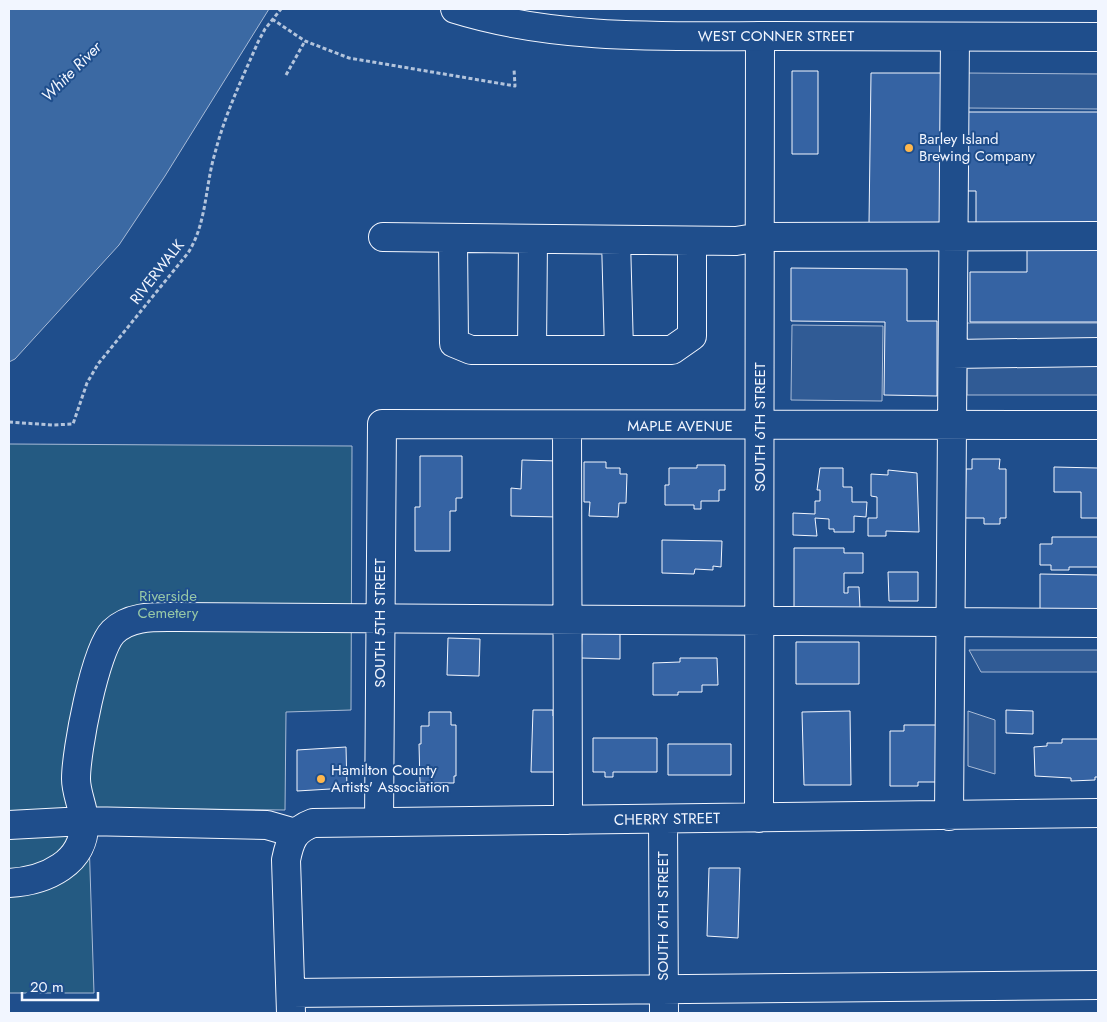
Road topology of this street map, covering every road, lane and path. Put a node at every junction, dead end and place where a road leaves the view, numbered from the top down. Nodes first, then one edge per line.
1 (281, 9) edge
2 (455, 9) edge
3 (272, 19) junction
4 (760, 36) junction
5 (955, 37) junction
6 (1098, 37) edge
7 (305, 41) junction
8 (514, 68) dead end
9 (286, 75) dead end
10 (954, 236) junction
11 (1098, 236) edge
12 (383, 237) dead end
13 (761, 237) junction
14 (453, 240) junction
15 (533, 240) junction
16 (616, 240) junction
17 (692, 241) junction
18 (532, 350) junction
19 (619, 350) junction
20 (1098, 352) edge
21 (953, 354) junction
22 (9, 422) edge
23 (382, 424) joint
24 (953, 425) junction
25 (1098, 425) edge
26 (566, 426) junction
27 (759, 426) junction
28 (380, 620) junction
29 (568, 620) junction
30 (760, 621) junction
31 (951, 622) junction
32 (1098, 623) edge
33 (1098, 813) edge
34 (949, 816) junction
35 (759, 818) junction
36 (663, 819) junction
37 (568, 820) junction
38 (84, 821) junction
39 (378, 822) junction
40 (9, 825) edge
41 (295, 833) junction
42 (9, 883) edge
43 (1098, 985) edge
44 (664, 1001) edge
45 (292, 1003) edge

1 - 3 path, RIVERWALK
2 - 4 street, WEST CONNER STREET
3 - 7 path
3 - 22 path, RIVERWALK
4 - 5 street, WEST CONNER STREET
4 - 13 street, SOUTH 6TH STREET
5 - 6 street, WEST CONNER STREET
5 - 10 street
7 - 8 path
7 - 9 path
10 - 11 street
10 - 13 street
10 - 21 street
12 - 14 street
13 - 17 street
13 - 27 street, SOUTH 6TH STREET
14 - 15 street
14 - 18 street
15 - 16 street
15 - 18 street
16 - 17 street
16 - 19 street
17 - 19 street
18 - 19 street
20 - 21 street
21 - 24 street
23 - 26 street, MAPLE AVENUE
23 - 28 street, SOUTH 5TH STREET
24 - 25 street, MAPLE AVENUE
24 - 27 street, MAPLE AVENUE
24 - 31 street
26 - 27 street, MAPLE AVENUE
26 - 29 street
27 - 30 street, SOUTH 6TH STREET
28 - 29 street
28 - 38 street
28 - 39 street, SOUTH 5TH STREET
29 - 30 street
29 - 37 street
30 - 31 street
30 - 35 street, SOUTH 6TH STREET
31 - 32 street
31 - 34 street
33 - 34 street, CHERRY STREET
34 - 35 street, CHERRY STREET
35 - 36 street, CHERRY STREET
36 - 37 street, CHERRY STREET
36 - 44 street, SOUTH 6TH STREET
37 - 39 street, CHERRY STREET
38 - 40 street
38 - 41 street
38 - 42 street
39 - 41 street, CHERRY STREET
41 - 45 street
43 - 44 street
44 - 45 street

